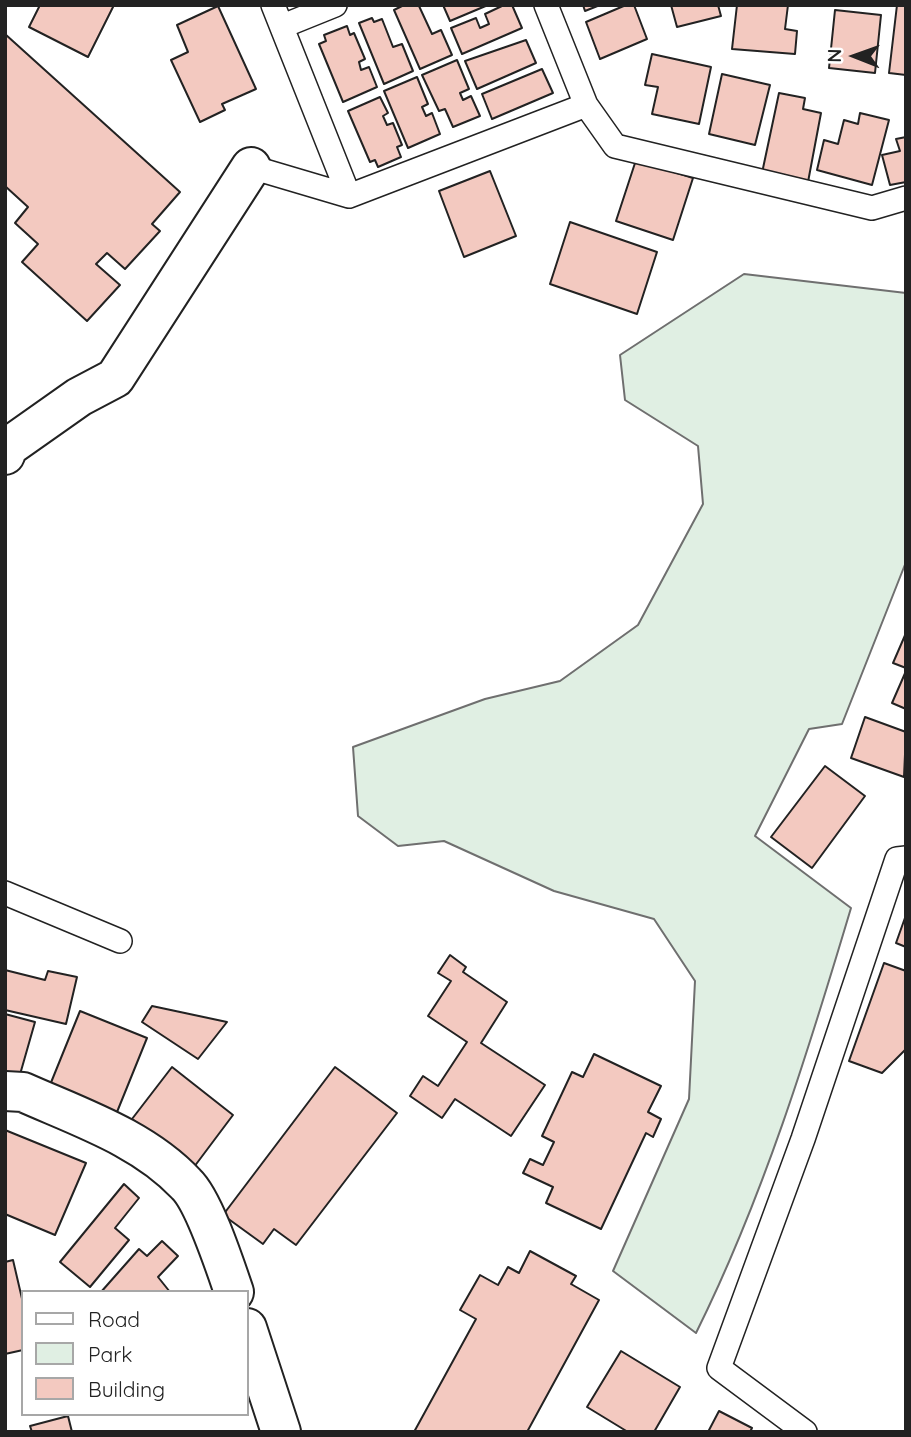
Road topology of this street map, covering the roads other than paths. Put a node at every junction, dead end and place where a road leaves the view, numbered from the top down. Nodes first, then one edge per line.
1 (273, 5) edge
2 (335, 5) edge
3 (546, 5) edge
4 (283, 26) junction
5 (586, 105) junction
6 (251, 167) joint
7 (349, 196) junction
8 (906, 198) edge
9 (5, 455) edge
10 (906, 858) edge
11 (5, 893) edge
12 (120, 942) dead end
13 (5, 1091) edge
14 (233, 1290) edge
15 (248, 1331) edge
16 (281, 1432) edge
17 (805, 1432) edge

1 - 4 lane
2 - 4 lane
3 - 5 lane
4 - 7 lane
5 - 7 lane
5 - 8 lane
6 - 7 lane
6 - 9 street
10 - 17 lane
11 - 12 lane
13 - 14 street
15 - 16 street

